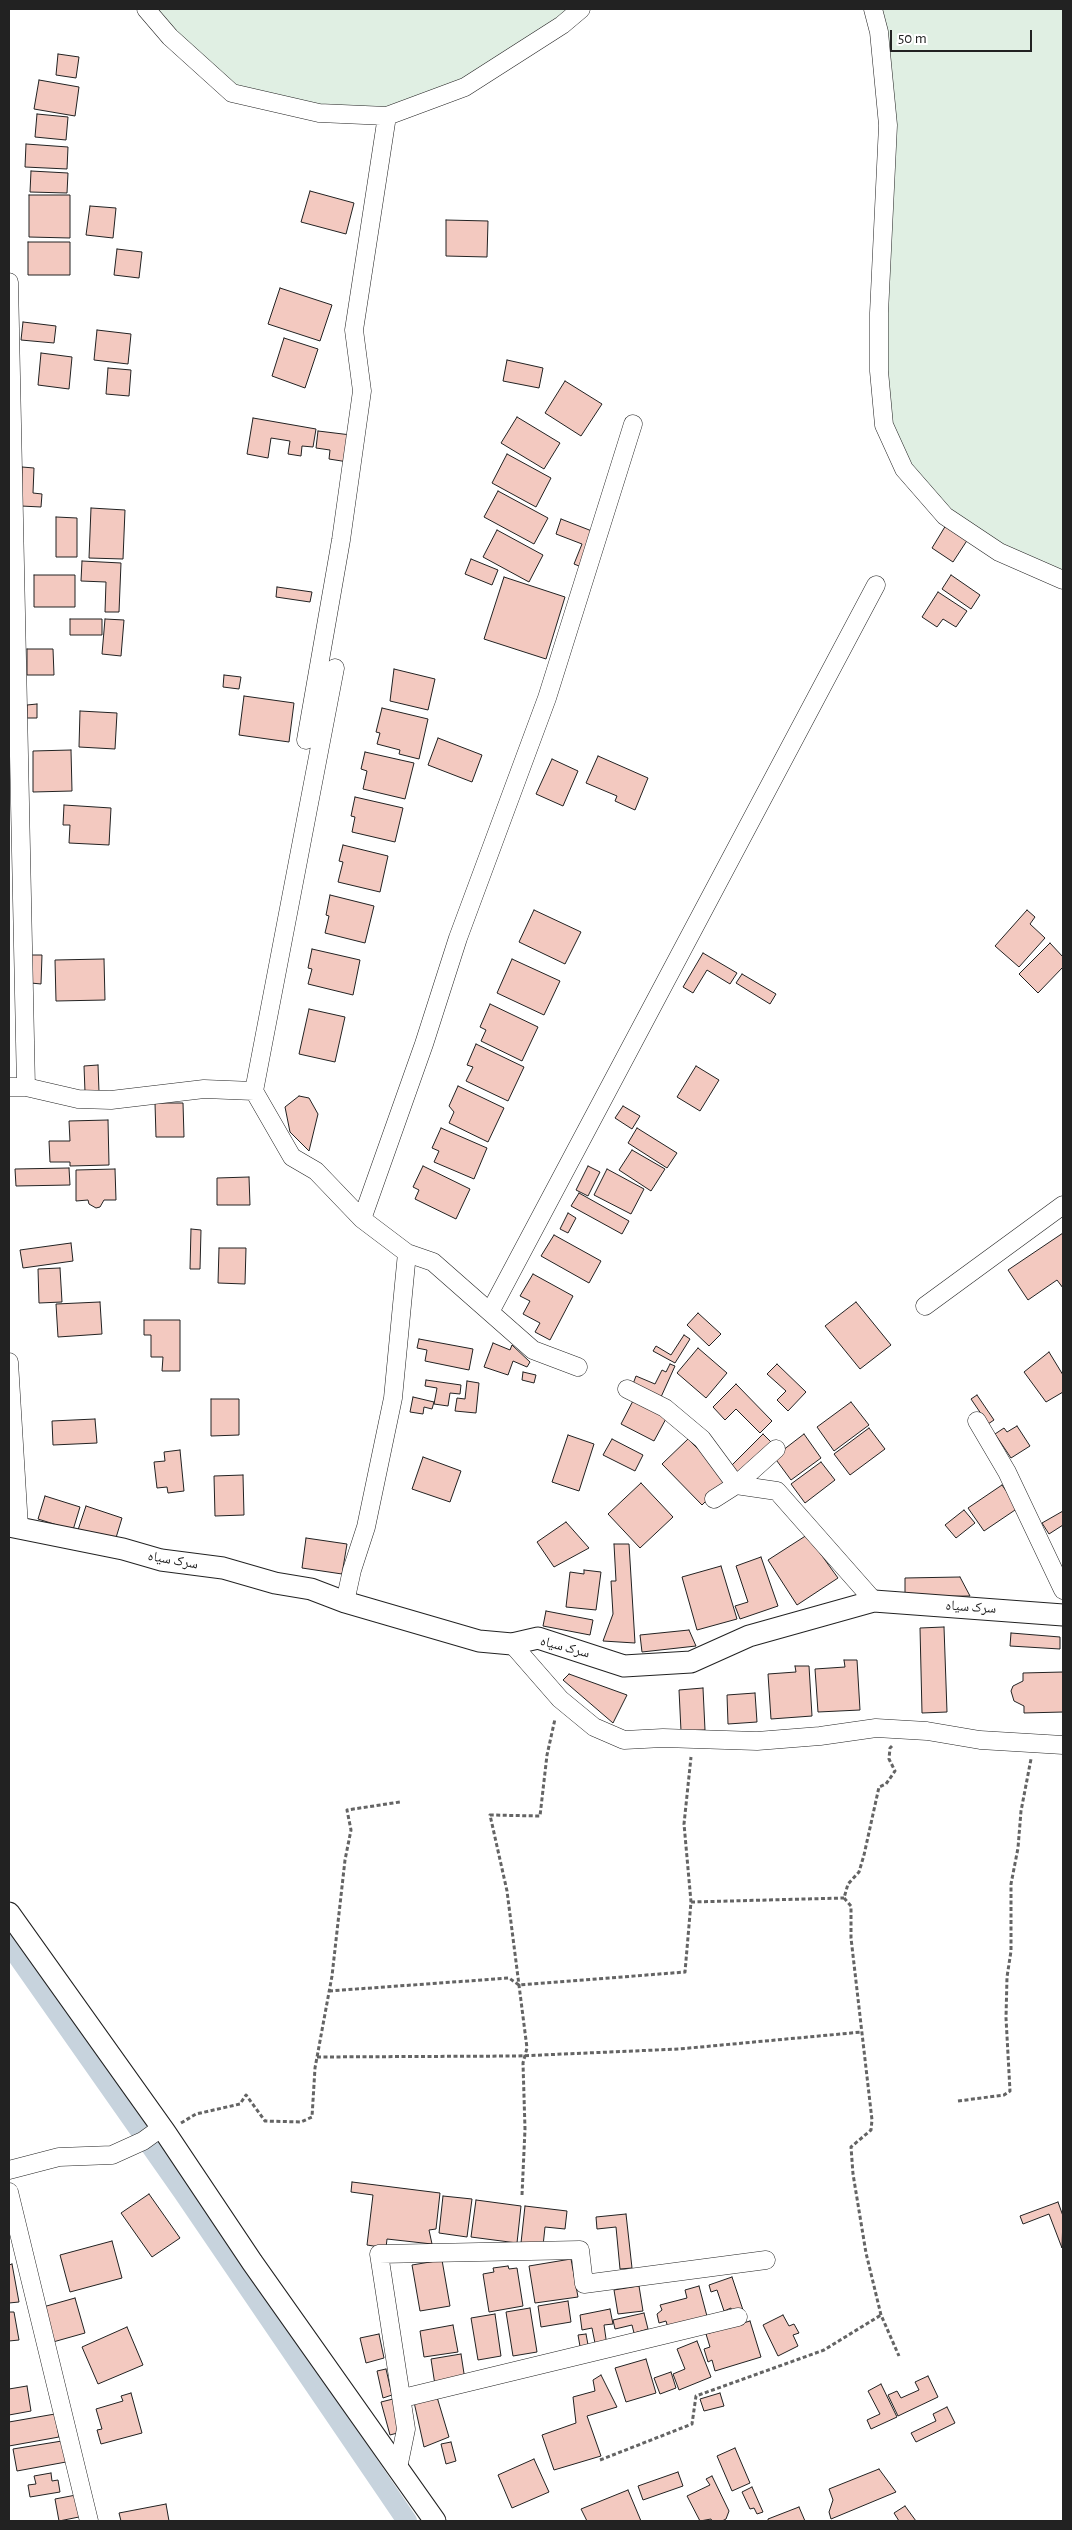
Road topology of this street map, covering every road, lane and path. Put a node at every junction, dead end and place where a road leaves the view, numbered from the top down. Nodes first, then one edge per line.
1 (146, 9) edge
2 (582, 9) edge
3 (873, 9) edge
4 (387, 116) junction
5 (9, 282) edge
6 (634, 424) dead end
7 (1063, 580) edge
8 (876, 585) dead end
9 (335, 668) dead end
10 (306, 740) dead end
11 (17, 1087) edge
12 (254, 1091) junction
13 (1063, 1205) edge
14 (362, 1219) junction
15 (407, 1253) junction
16 (925, 1306) dead end
17 (490, 1312) junction
18 (9, 1362) edge
19 (578, 1367) dead end
20 (627, 1389) dead end
21 (977, 1421) dead end
22 (776, 1449) dead end
23 (736, 1486) junction
24 (714, 1499) dead end
25 (14, 1526) edge
26 (1063, 1590) edge
27 (874, 1601) junction
28 (345, 1602) junction
29 (1063, 1615) edge
30 (512, 1644) junction
31 (560, 1698) junction
32 (900, 1728) junction
33 (693, 1738) junction
34 (1034, 1744) junction
35 (1063, 1745) edge
36 (400, 1802) dead end
37 (844, 1898) junction
38 (691, 1902) junction
39 (9, 1913) edge
40 (519, 1985) junction
41 (329, 1991) junction
42 (862, 2032) junction
43 (525, 2056) junction
44 (317, 2057) junction
45 (958, 2101) dead end
46 (156, 2134) junction
47 (9, 2170) edge
48 (9, 2192) edge
49 (522, 2195) dead end
50 (766, 2260) dead end
51 (881, 2315) junction
52 (738, 2317) dead end
53 (899, 2356) dead end
54 (403, 2398) junction
55 (600, 2460) dead end
56 (398, 2468) junction
57 (89, 2521) edge
58 (435, 2521) edge

1 - 4 street
2 - 4 street
3 - 7 street
4 - 10 street
5 - 11 street
6 - 14 street
8 - 17 street
9 - 12 street
11 - 12 street
12 - 14 street
13 - 16 street
14 - 15 street
15 - 17 street
15 - 28 street
17 - 19 street
18 - 25 street
20 - 23 street
21 - 26 street
22 - 23 street
23 - 24 street
23 - 27 street
25 - 28 street, سرک سیاه
27 - 29 street, سرک سیاه
27 - 30 street, سرک سیاه
28 - 30 street, سرک سیاه
30 - 31 street
31 - 33 street
31 - 40 path
32 - 33 street
32 - 34 street
32 - 37 path
33 - 38 path
34 - 35 street
34 - 45 path
36 - 41 path
37 - 38 path
37 - 42 path
38 - 40 path
39 - 46 street
40 - 41 path
40 - 43 path
41 - 44 path
42 - 43 path
42 - 51 path
43 - 44 path
43 - 49 path
44 - 46 path
46 - 47 street
46 - 56 street
48 - 57 street
50 - 54 street
51 - 53 path
51 - 55 path
52 - 54 street
54 - 56 street
56 - 58 street

